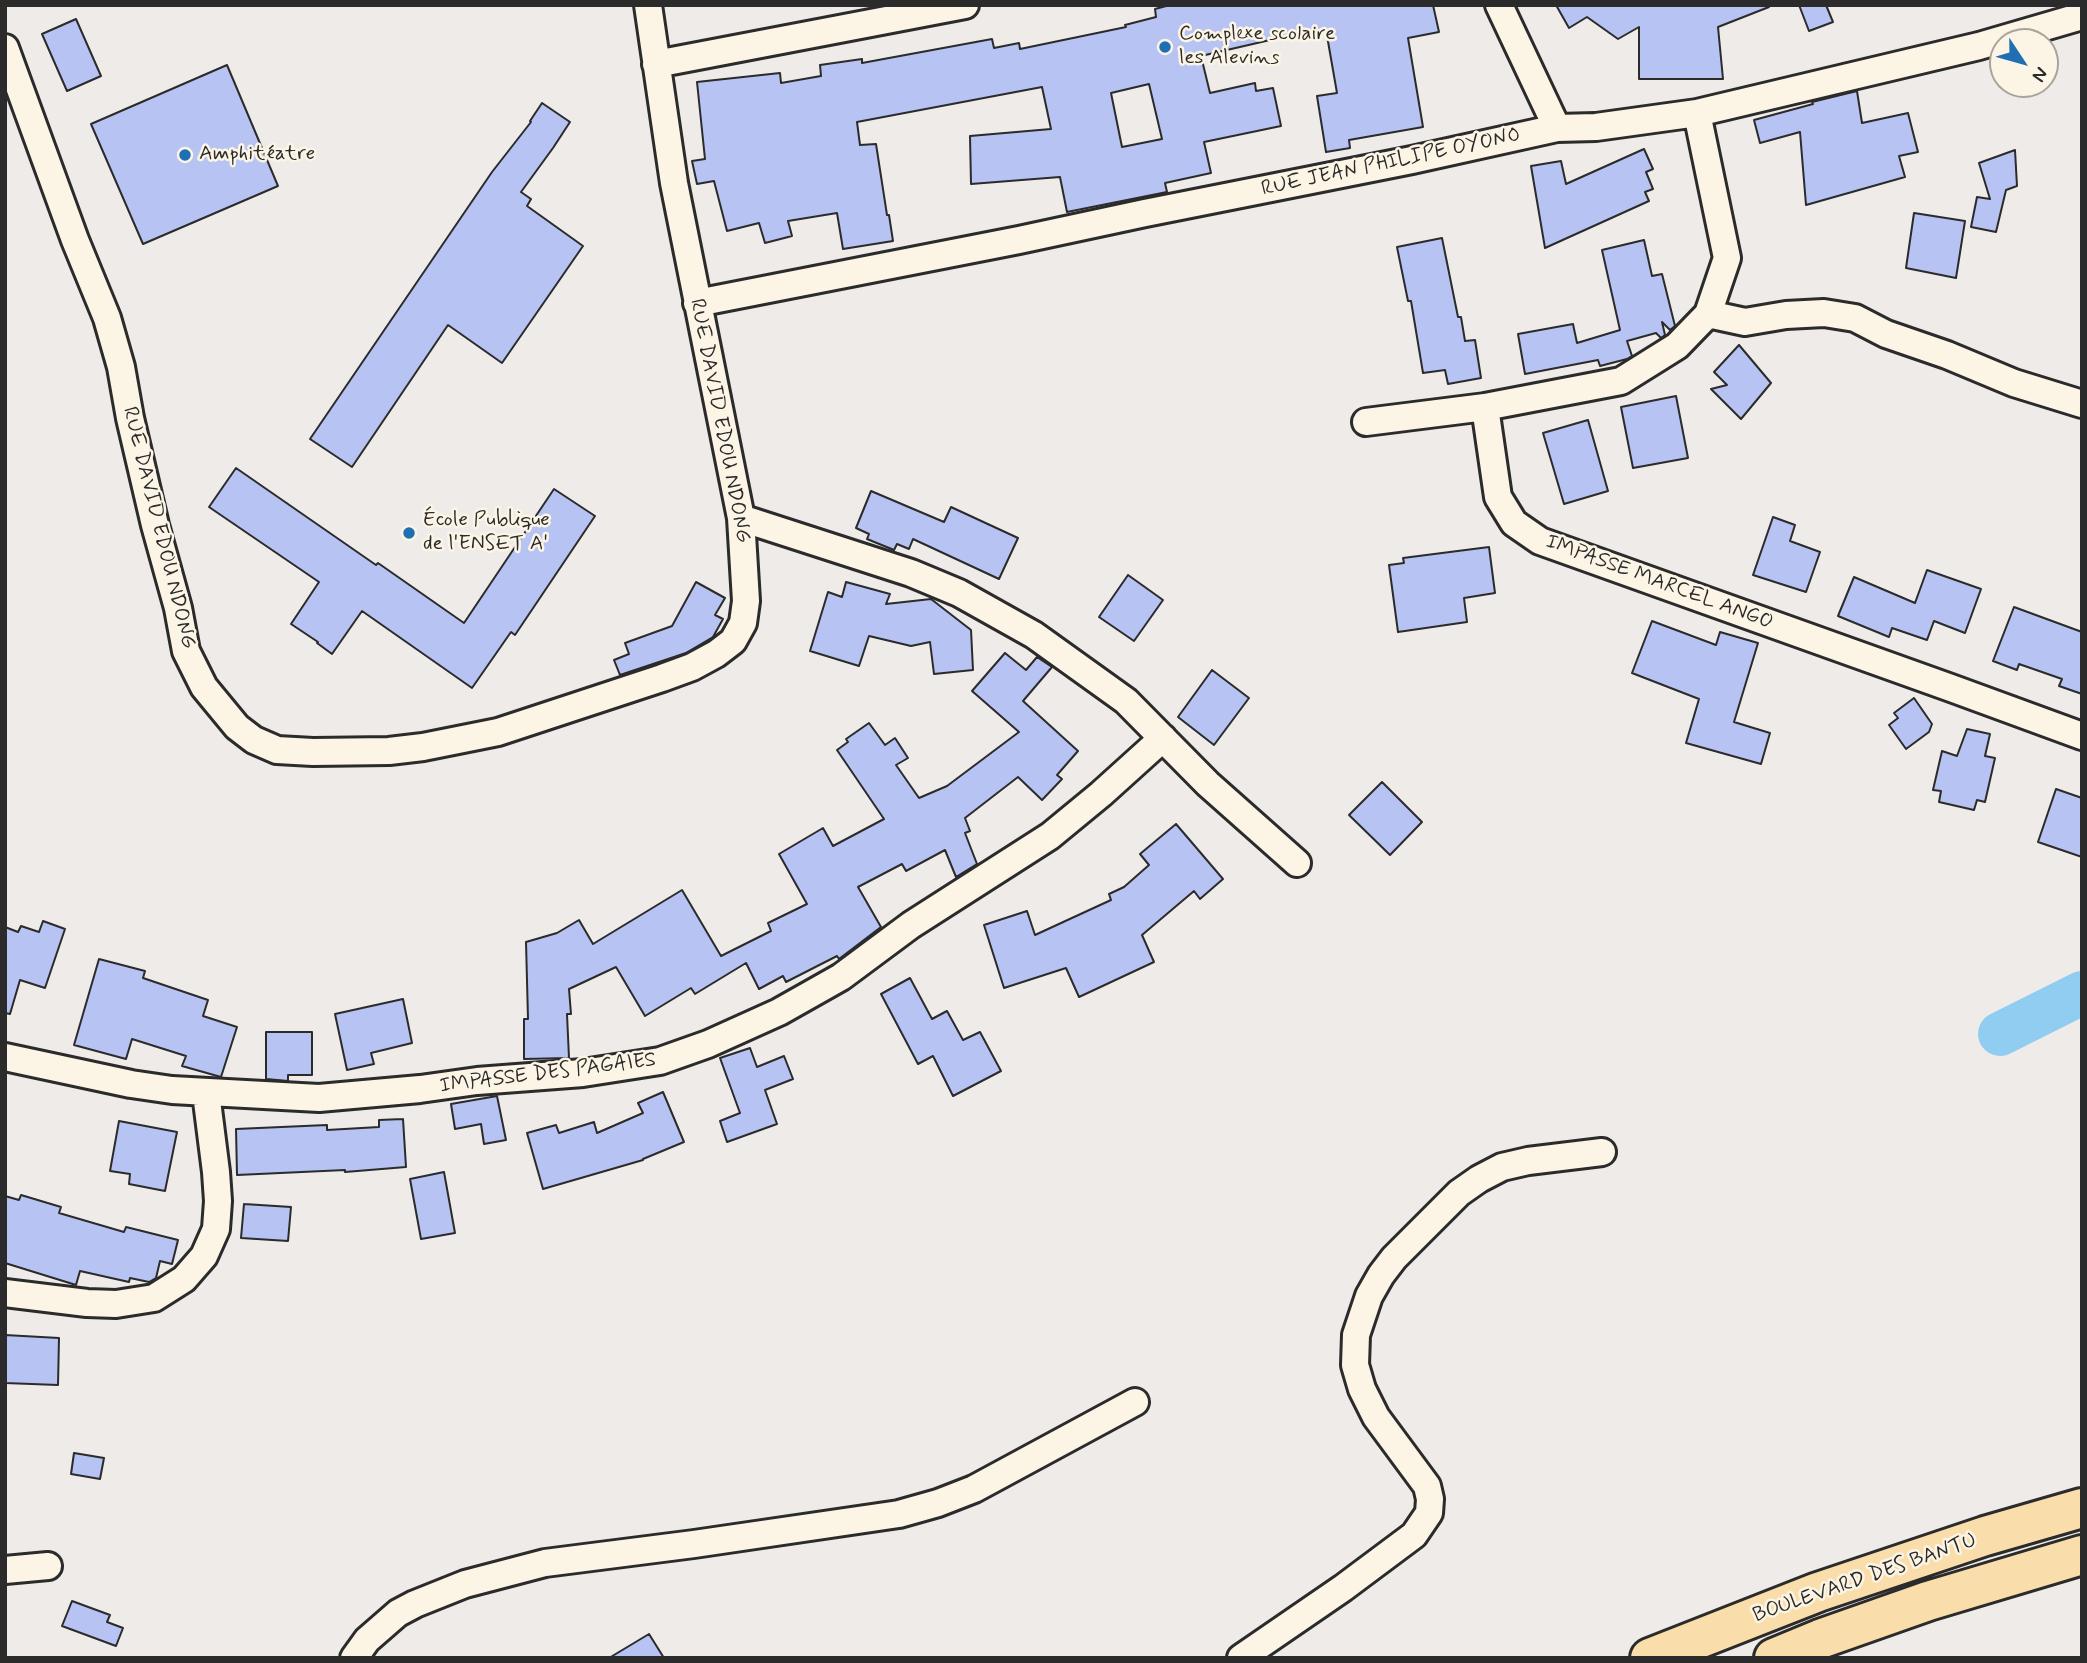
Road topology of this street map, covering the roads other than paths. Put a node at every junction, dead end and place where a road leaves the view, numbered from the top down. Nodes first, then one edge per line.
1 (648, 5) edge
2 (965, 5) edge
3 (1499, 5) edge
4 (2082, 16) edge
5 (5, 48) edge
6 (656, 64) junction
7 (1697, 113) junction
8 (1557, 128) junction
9 (697, 303) junction
10 (1708, 314) junction
11 (2082, 404) edge
12 (1485, 407) junction
13 (1367, 422) dead end
14 (741, 517) junction
15 (2079, 735) edge
16 (1163, 738) junction
17 (1297, 863) dead end
18 (5, 1057) edge
19 (206, 1093) junction
20 (1602, 1152) dead end
21 (5, 1293) edge
22 (1135, 1402) dead end
23 (2082, 1508) edge
24 (2082, 1555) edge
25 (48, 1566) dead end
26 (5, 1570) edge
27 (354, 1658) edge
28 (1241, 1658) edge
29 (1650, 1658) edge
30 (1774, 1658) edge

1 - 6 street, RUE DAVID EDOU NDONG
2 - 6 street
3 - 8 street
4 - 7 street, RUE JEAN PHILIPE OYONO
5 - 14 street, RUE DAVID EDOU NDONG
6 - 9 street, RUE DAVID EDOU NDONG
7 - 8 street, RUE JEAN PHILIPE OYONO
7 - 10 street
8 - 9 street, RUE JEAN PHILIPE OYONO
9 - 14 street, RUE DAVID EDOU NDONG
10 - 11 street
10 - 12 street
12 - 13 street
12 - 15 street, IMPASSE MARCEL ANGO
14 - 16 street
16 - 17 street
16 - 19 street, IMPASSE DES PAGAIES
18 - 19 street, IMPASSE DES PAGAIES
19 - 21 street
20 - 28 street
22 - 27 street
23 - 29 highway, BOULEVARD DES BANTU
24 - 30 highway, BOULEVARD DES BANTU
25 - 26 street

